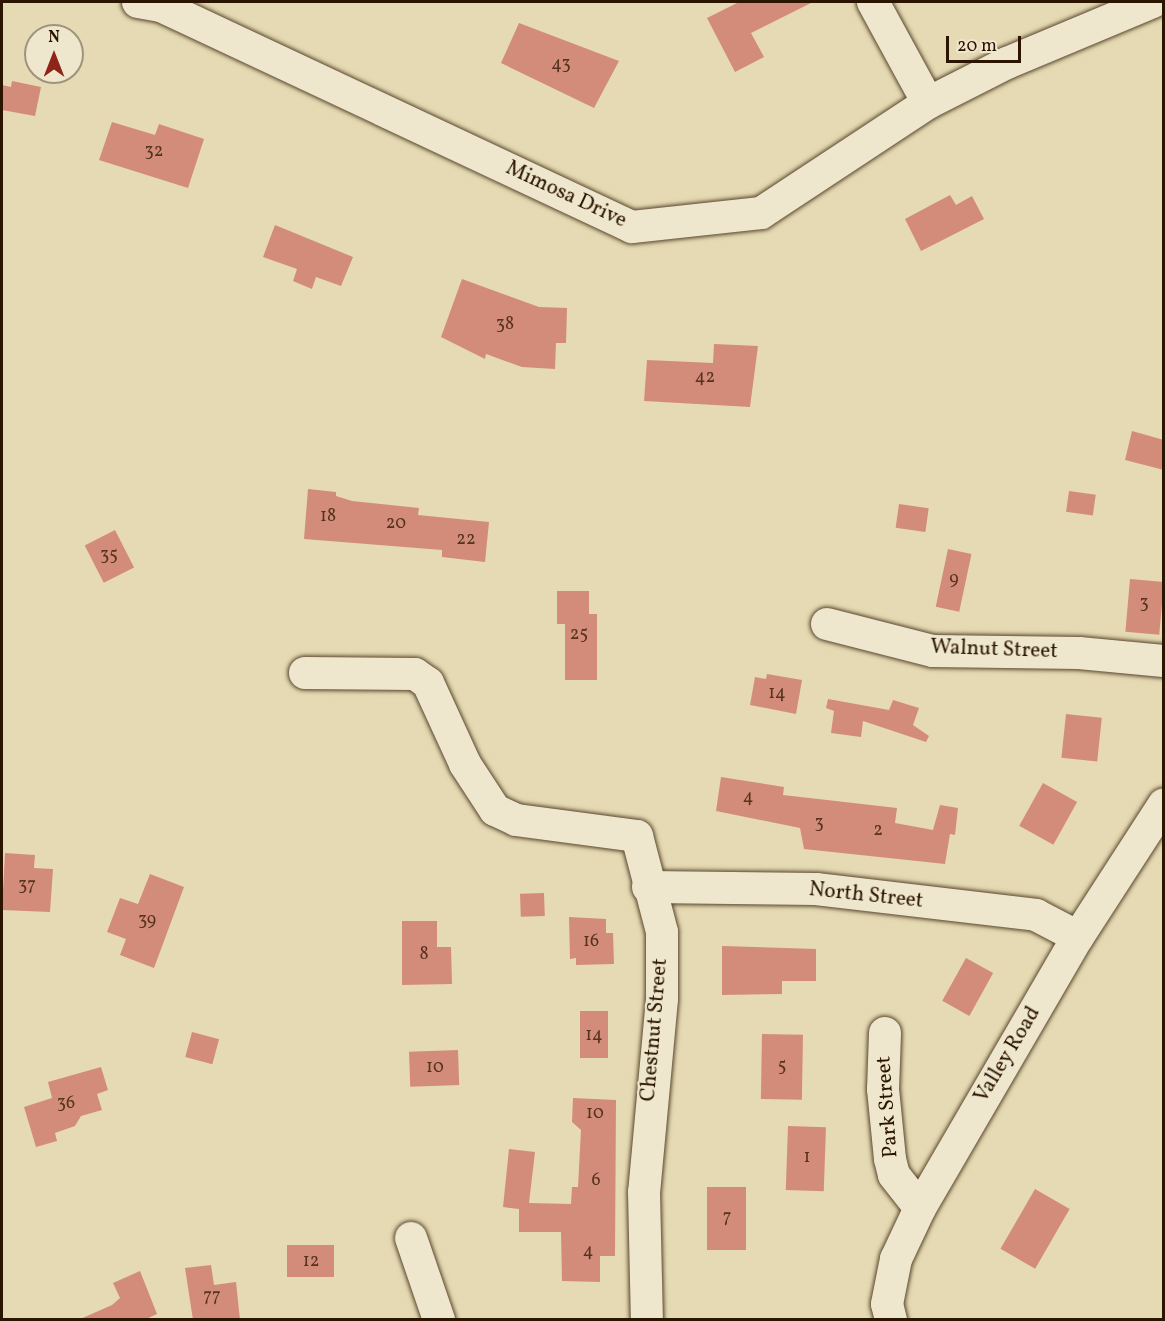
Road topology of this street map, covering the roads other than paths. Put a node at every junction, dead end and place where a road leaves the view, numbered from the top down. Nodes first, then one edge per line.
1 (138, 2) edge
2 (873, 2) edge
3 (1153, 2) edge
4 (928, 103) junction
5 (827, 624) dead end
6 (1164, 661) edge
7 (305, 673) dead end
8 (1164, 804) edge
9 (648, 887) junction
10 (1078, 937) junction
11 (885, 1033) dead end
12 (920, 1208) junction
13 (411, 1238) dead end
14 (439, 1320) edge
15 (647, 1320) edge
16 (891, 1320) edge

1 - 4 street, Mimosa Drive
2 - 4 street
3 - 4 street, Mimosa Drive
5 - 6 street, Walnut Street
7 - 9 street, Chestnut Street
8 - 10 street, Valley Road
9 - 10 street, North Street
9 - 15 street, Chestnut Street
10 - 12 street, Valley Road
11 - 12 street, Park Street
12 - 16 street, Valley Road
13 - 14 street

